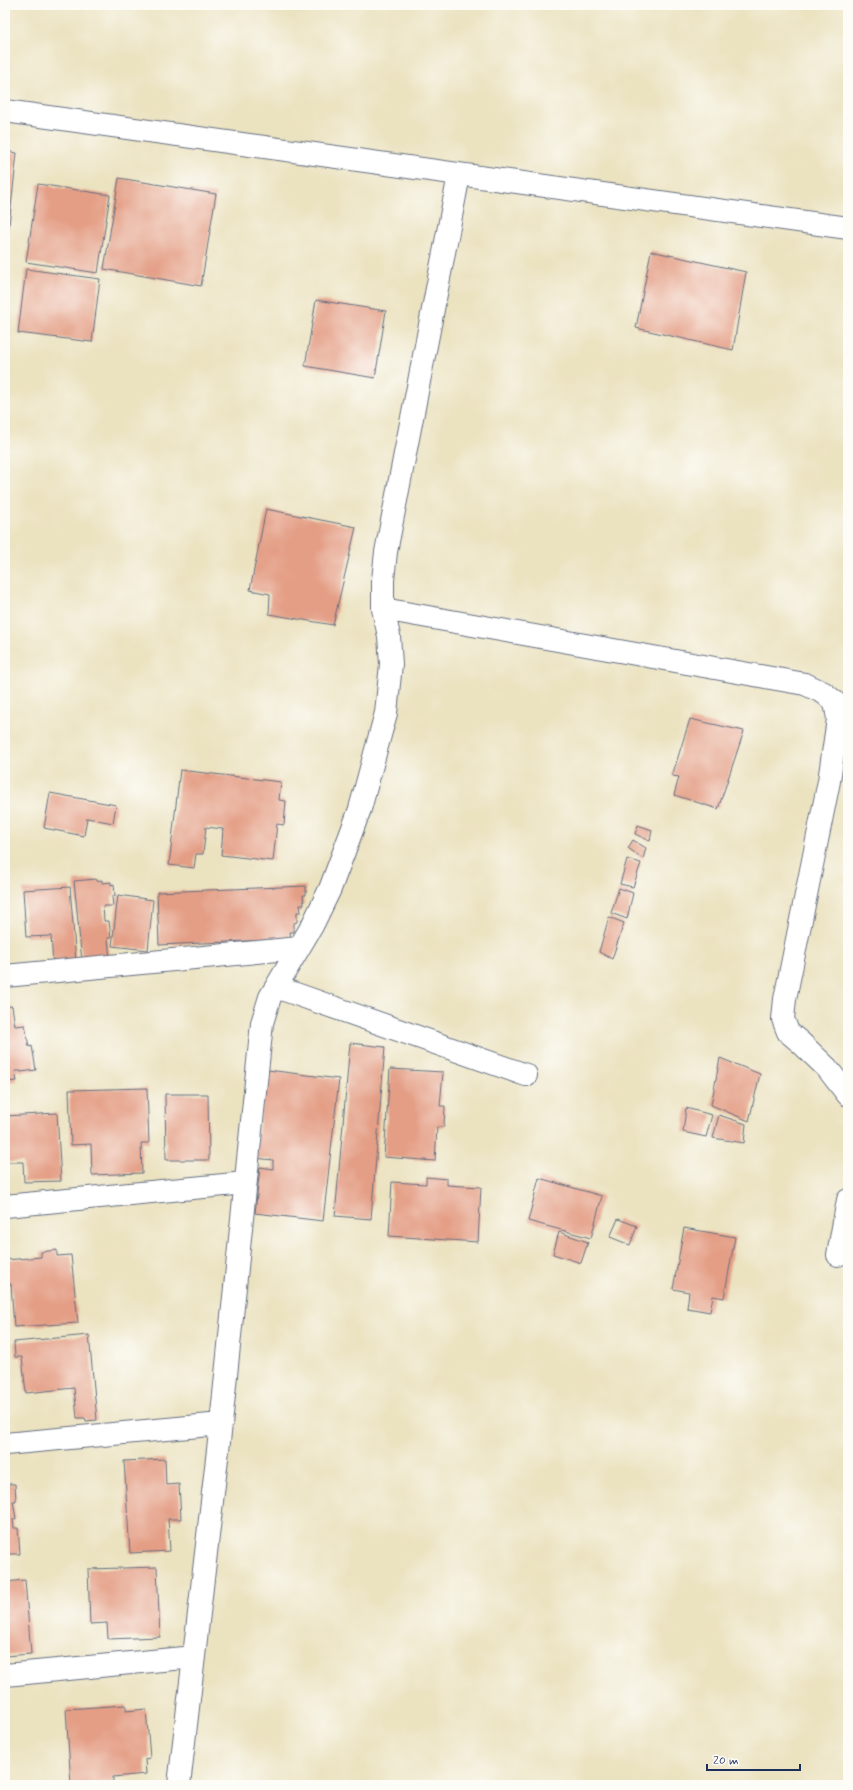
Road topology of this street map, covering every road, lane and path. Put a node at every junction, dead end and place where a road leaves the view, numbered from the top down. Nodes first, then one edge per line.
1 (5, 111) edge
2 (459, 175) junction
3 (848, 228) edge
4 (382, 609) junction
5 (839, 783) edge
6 (299, 948) junction
7 (5, 976) edge
8 (276, 987) junction
9 (526, 1075) dead end
10 (848, 1095) edge
11 (246, 1183) junction
12 (848, 1200) edge
13 (5, 1206) edge
14 (838, 1255) dead end
15 (221, 1424) junction
16 (5, 1444) edge
17 (194, 1657) junction
18 (5, 1675) edge
19 (179, 1785) edge

1 - 2 street
2 - 3 street
2 - 4 street
4 - 5 street
4 - 6 street
5 - 10 street
6 - 7 street
6 - 8 street
8 - 9 street
8 - 11 street
11 - 13 street
11 - 15 street
12 - 14 street
15 - 16 street
15 - 17 street
17 - 18 street
17 - 19 street

